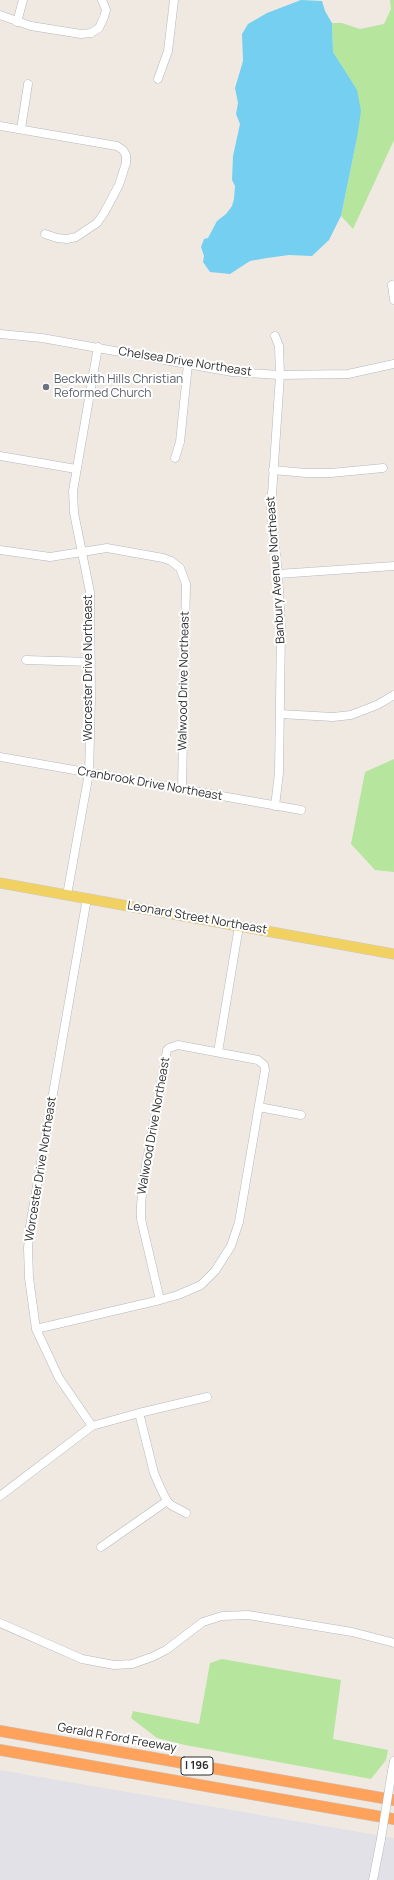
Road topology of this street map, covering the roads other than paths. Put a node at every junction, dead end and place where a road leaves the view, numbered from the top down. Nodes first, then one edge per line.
1 (23, 0) edge
2 (102, 0) edge
3 (174, 0) edge
4 (0, 16) edge
5 (17, 22) junction
6 (158, 79) dead end
7 (28, 84) dead end
8 (0, 126) edge
9 (21, 129) junction
10 (45, 234) dead end
11 (392, 285) dead end
12 (394, 300) edge
13 (0, 334) edge
14 (275, 336) dead end
15 (98, 347) junction
16 (188, 364) junction
17 (394, 364) edge
18 (280, 375) junction
19 (0, 456) edge
20 (175, 458) dead end
21 (383, 468) dead end
22 (76, 469) junction
23 (272, 470) junction
24 (0, 550) edge
25 (82, 552) junction
26 (394, 566) edge
27 (278, 574) junction
28 (26, 660) dead end
29 (91, 662) junction
30 (394, 695) edge
31 (280, 714) junction
32 (0, 757) edge
33 (89, 773) junction
34 (182, 789) junction
35 (275, 806) junction
36 (300, 810) dead end
37 (0, 883) edge
38 (67, 895) junction
39 (87, 898) junction
40 (238, 926) junction
41 (394, 954) edge
42 (218, 1052) junction
43 (259, 1107) junction
44 (302, 1115) dead end
45 (160, 1300) junction
46 (36, 1329) junction
47 (207, 1397) dead end
48 (139, 1413) junction
49 (92, 1426) junction
50 (0, 1496) edge
51 (167, 1501) junction
52 (186, 1513) dead end
53 (101, 1547) dead end
54 (0, 1623) edge
55 (394, 1643) edge
56 (0, 1731) edge
57 (0, 1750) edge
58 (394, 1761) edge
59 (394, 1800) edge
60 (394, 1820) edge
61 (374, 1880) edge

1 - 5 street
2 - 5 street
3 - 6 street
4 - 5 street
7 - 9 street
8 - 9 street
9 - 10 street
11 - 12 street
13 - 15 street, Chelsea Drive Northeast
14 - 18 street, Banbury Avenue Northeast
15 - 16 street, Chelsea Drive Northeast
15 - 22 street, Worcester Drive Northeast
16 - 18 street, Chelsea Drive Northeast
16 - 20 street
17 - 18 street, Chelsea Drive Northeast
18 - 23 street, Banbury Avenue Northeast
19 - 22 street
21 - 23 street
22 - 25 street, Worcester Drive Northeast
23 - 27 street, Banbury Avenue Northeast
24 - 25 street
25 - 29 street, Worcester Drive Northeast
25 - 34 street, Walwood Drive Northeast
26 - 27 street
27 - 31 street, Banbury Avenue Northeast
28 - 29 street
29 - 33 street, Worcester Drive Northeast
30 - 31 street
31 - 35 street, Banbury Avenue Northeast
32 - 33 street, Cranbrook Drive Northeast
33 - 34 street, Cranbrook Drive Northeast
33 - 38 street, Worcester Drive Northeast
34 - 35 street, Cranbrook Drive Northeast
35 - 36 street, Cranbrook Drive Northeast
37 - 38 main road, Leonard Street Northeast
38 - 39 main road, Leonard Street Northeast
39 - 40 main road, Leonard Street Northeast
39 - 46 street, Worcester Drive Northeast
40 - 41 main road, Leonard Street Northeast
40 - 42 street
42 - 43 street
42 - 45 street, Walwood Drive Northeast
43 - 44 street
43 - 45 street
45 - 46 street
46 - 49 street, Worcester Drive Northeast
47 - 48 street
48 - 49 street
48 - 51 street
49 - 50 street
51 - 52 street
51 - 53 street
54 - 55 street
56 - 59 highway, Gerald R Ford Freeway / I 196
57 - 60 highway, I 196
58 - 61 street, bridge

